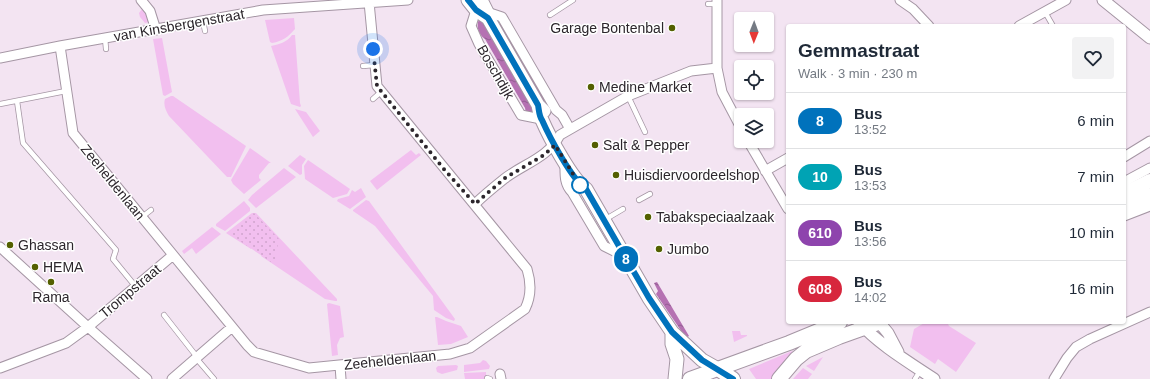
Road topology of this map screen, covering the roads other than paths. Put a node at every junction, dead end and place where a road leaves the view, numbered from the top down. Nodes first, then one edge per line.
1 (141, 0) edge
2 (408, 0) edge
3 (573, 0) edge
4 (900, 0) edge
5 (1066, 0) edge
6 (1102, 0) edge
7 (380, 1) edge
8 (369, 2) junction
9 (714, 3) edge
10 (278, 4) edge
11 (480, 8) edge
12 (1045, 12) junction
13 (550, 15) dead end
14 (203, 21) junction
15 (1030, 23) edge
16 (927, 24) edge
17 (1052, 24) edge
18 (156, 30) junction
19 (205, 31) dead end
20 (105, 38) junction
21 (1150, 38) edge
22 (60, 46) junction
23 (106, 49) dead end
24 (0, 58) edge
25 (374, 65) junction
26 (363, 66) dead end
27 (717, 68) junction
28 (66, 91) junction
29 (382, 91) junction
30 (628, 96) junction
31 (373, 99) dead end
32 (16, 101) junction
33 (0, 104) edge
34 (538, 105) junction
35 (734, 115) edge
36 (541, 119) junction
37 (645, 132) dead end
38 (562, 136) junction
39 (1150, 142) edge
40 (752, 148) edge
41 (1126, 156) edge
42 (786, 159) edge
43 (565, 163) junction
44 (1150, 168) edge
45 (765, 172) junction
46 (1126, 181) edge
47 (1150, 181) edge
48 (586, 189) junction
49 (1126, 193) edge
50 (650, 194) dead end
51 (639, 200) dead end
52 (475, 204) junction
53 (1149, 205) edge
54 (786, 206) edge
55 (1126, 207) edge
56 (623, 209) dead end
57 (150, 210) dead end
58 (1126, 215) edge
59 (142, 217) junction
60 (604, 220) junction
61 (0, 247) edge
62 (173, 255) junction
63 (624, 256) junction
64 (136, 287) junction
65 (1150, 312) edge
66 (164, 315) dead end
67 (1126, 323) edge
68 (835, 324) edge
69 (881, 324) edge
70 (1123, 324) edge
71 (862, 325) edge
72 (88, 327) junction
73 (232, 327) junction
74 (672, 332) junction
75 (900, 356) junction
76 (197, 357) junction
77 (340, 366) junction
78 (0, 368) edge
79 (718, 369) junction
80 (924, 376) edge
81 (147, 379) edge
82 (172, 379) edge
83 (214, 379) edge
84 (341, 379) edge
85 (675, 379) edge
86 (690, 379) edge
87 (733, 379) edge
88 (779, 379) edge
89 (1054, 379) edge

1 - 18 street
2 - 7 street, van Kinsbergenstraat
3 - 13 lane
4 - 16 street
5 - 12 street
6 - 21 street
7 - 8 street, van Kinsbergenstraat
8 - 10 street, van Kinsbergenstraat
8 - 25 street, Zeeheldenlaan
9 - 27 street
10 - 14 street, van Kinsbergenstraat
11 - 34 main road, Boschdijk
11 - 36 street, Boschdijk
11 - 38 street, Boschdijk
12 - 15 street
12 - 17 lane
14 - 18 street, van Kinsbergenstraat
14 - 19 lane
18 - 20 street, van Kinsbergenstraat
20 - 22 street, van Kinsbergenstraat
20 - 23 lane
22 - 24 street, van Kinsbergenstraat
22 - 28 street, Zeeheldenlaan
25 - 26 lane
25 - 29 street, Zeeheldenlaan
27 - 30 street
27 - 35 street
28 - 32 lane
28 - 59 street, Zeeheldenlaan
29 - 31 lane
29 - 52 street, Zeeheldenlaan
30 - 37 lane
30 - 38 street
32 - 33 lane
32 - 64 lane
34 - 36 main road, Boschdijk
34 - 38 main road, Boschdijk
36 - 38 main road, Boschdijk
38 - 43 main road, Boschdijk
38 - 48 main road, Boschdijk
38 - 52 street
39 - 41 street
40 - 45 street
42 - 45 street
43 - 48 main road, Boschdijk
43 - 63 street, Boschdijk
44 - 46 street
45 - 54 street
47 - 49 main road
48 - 60 main road, Boschdijk
50 - 51 lane
52 - 77 street, Zeeheldenlaan
53 - 55 main road
53 - 58 street
56 - 60 lane
57 - 59 lane
59 - 62 street, Zeeheldenlaan
60 - 63 main road, Boschdijk
61 - 72 street
62 - 64 street, Trompstraat
62 - 73 street, Zeeheldenlaan
63 - 74 main road, Boschdijk
64 - 72 street, Trompstraat
65 - 67 street
66 - 76 lane
68 - 79 main road
69 - 75 street
70 - 89 street
71 - 75 street
71 - 88 main road
72 - 78 street, Trompstraat
72 - 81 street
73 - 76 street
73 - 77 street, Zeeheldenlaan
74 - 79 main road, Boschdijk
74 - 85 main road, Boschdijk
75 - 80 street
76 - 82 street
76 - 83 lane
77 - 84 street
79 - 86 main road
79 - 87 main road, Boschdijk

